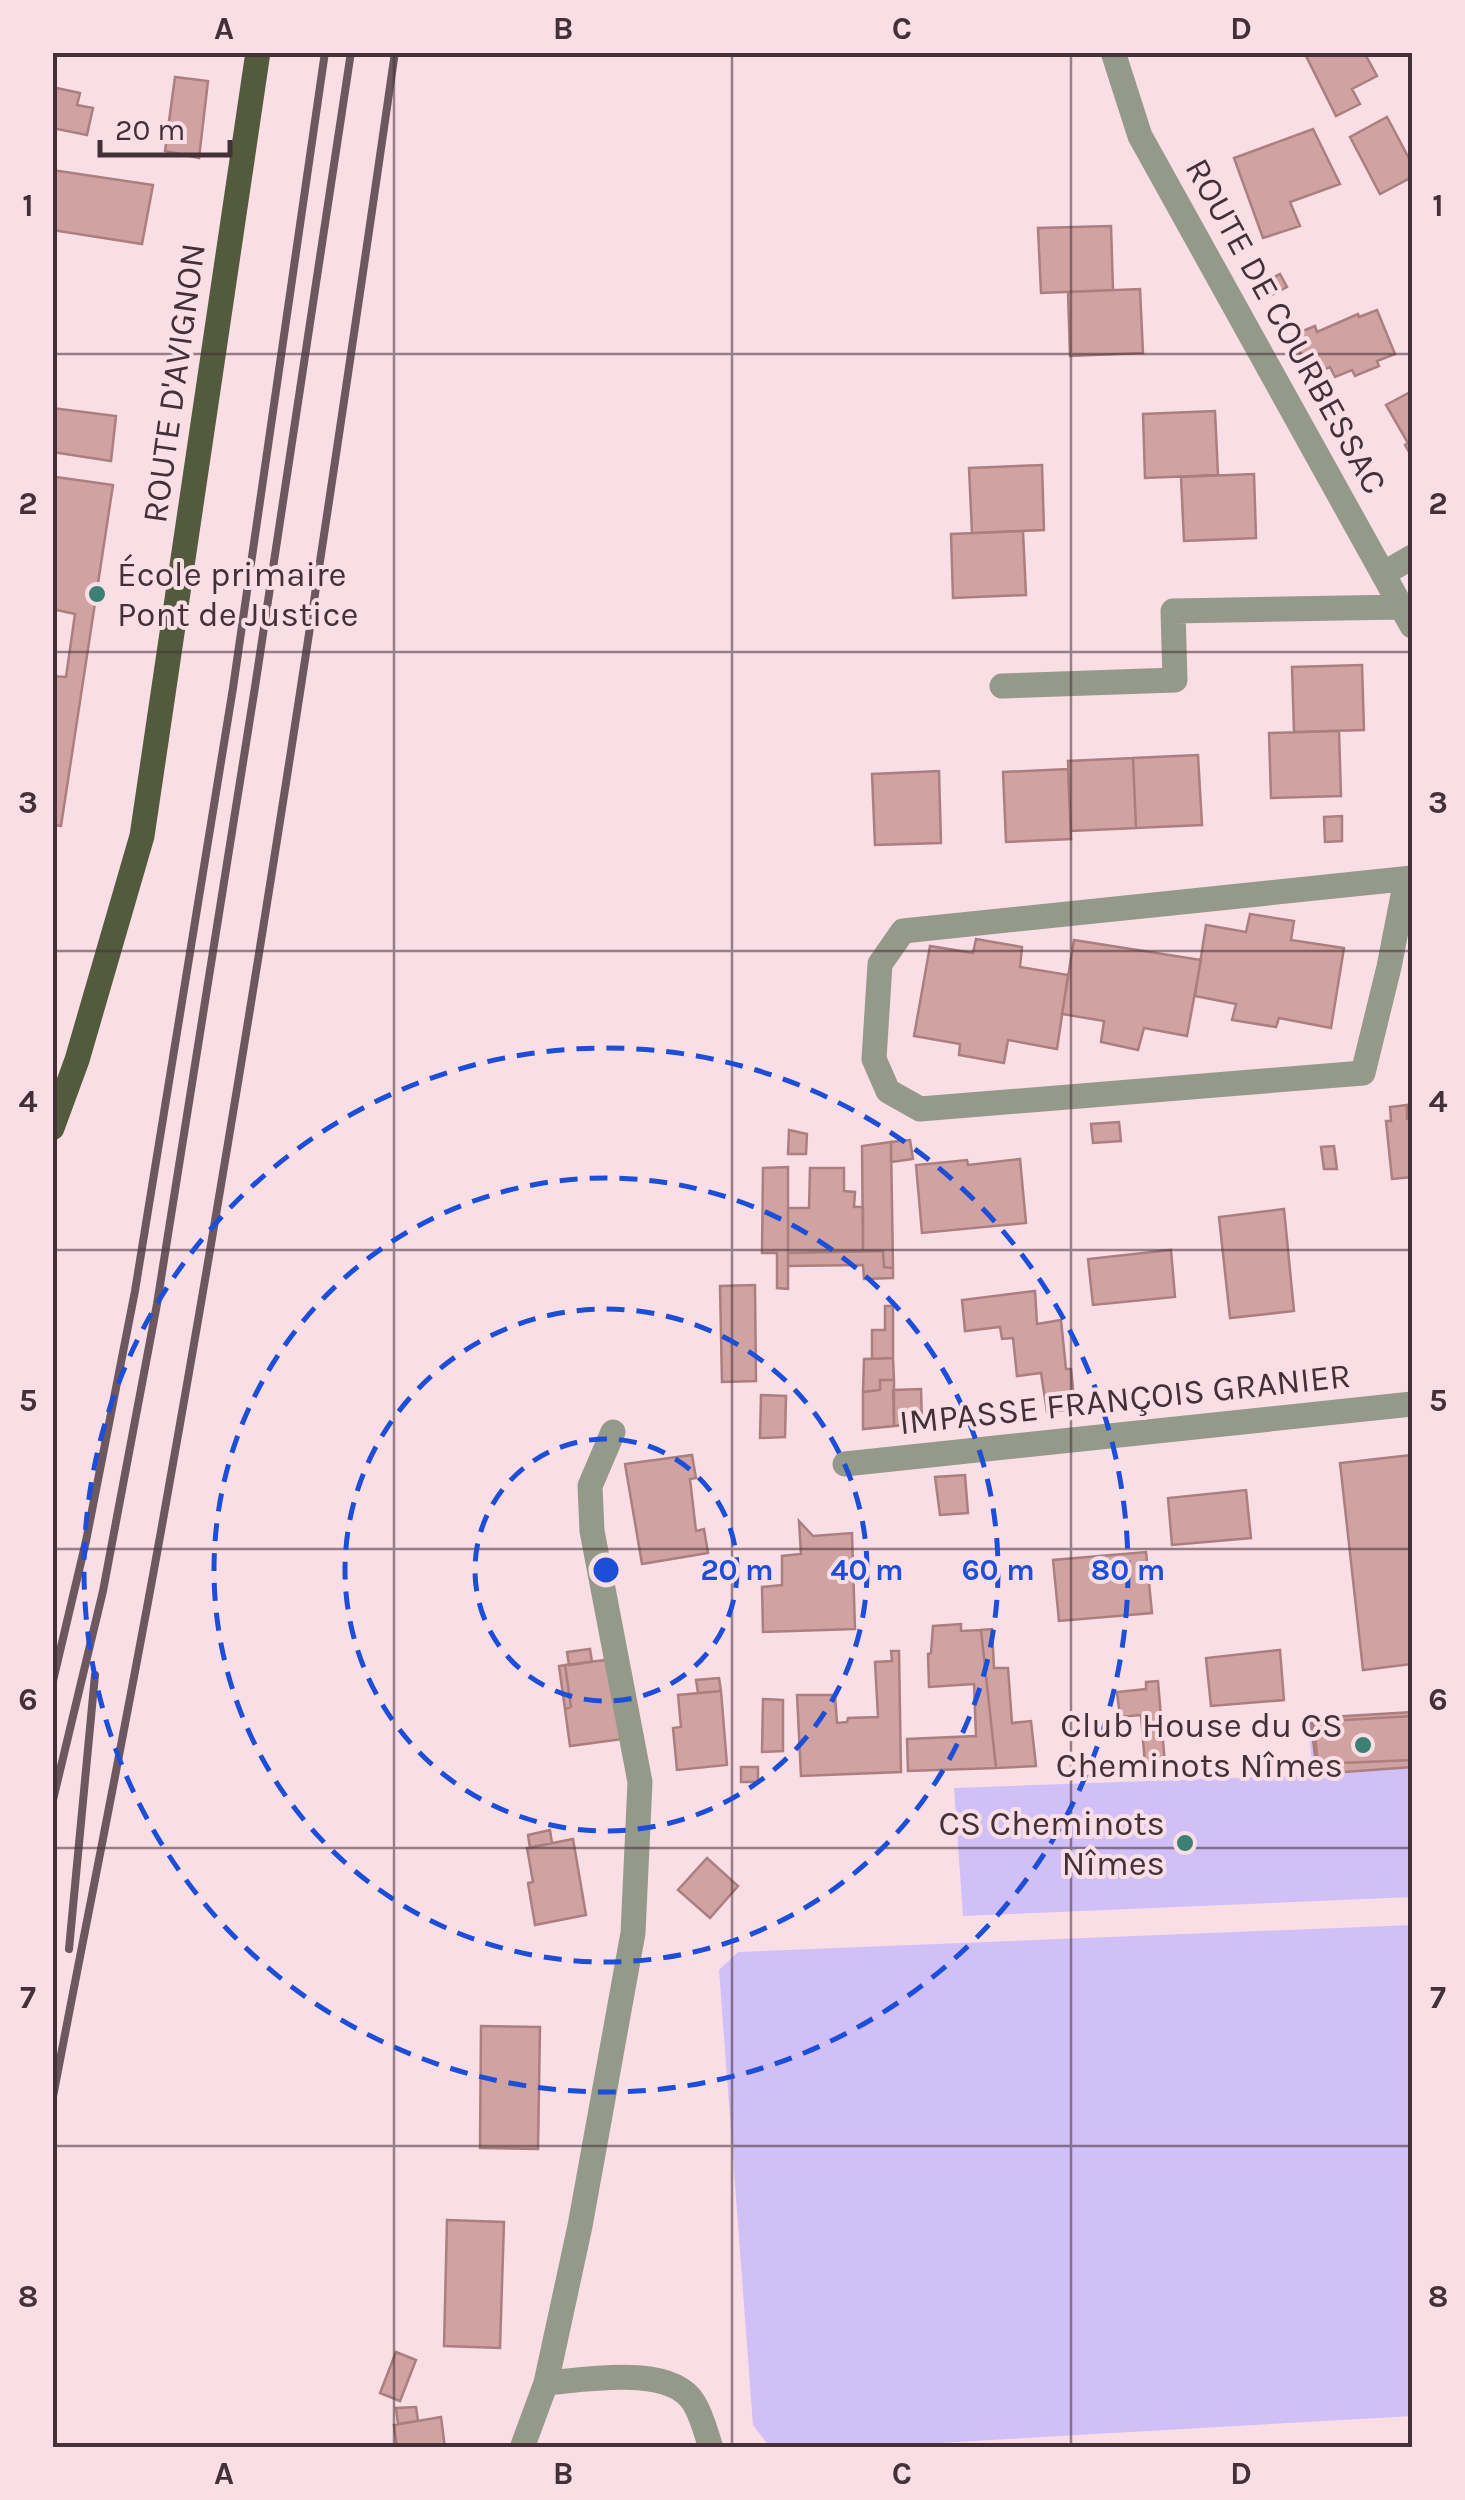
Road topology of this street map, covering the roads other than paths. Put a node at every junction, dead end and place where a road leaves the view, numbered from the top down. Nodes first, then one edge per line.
1 (258, 52) edge
2 (1113, 52) edge
3 (1412, 557) edge
4 (1383, 574) junction
5 (1407, 617) edge
6 (1002, 686) dead end
7 (1410, 879) edge
8 (52, 1128) edge
9 (1412, 1404) edge
10 (613, 1432) dead end
11 (845, 1464) dead end
12 (546, 2383) junction
13 (522, 2448) edge
14 (711, 2448) edge

1 - 8 main road, ROUTE D'AVIGNON
2 - 4 street, ROUTE DE COURBESSAC
3 - 4 street
4 - 5 street, ROUTE DE COURBESSAC
5 - 6 street
7 - 7 street
9 - 11 street, IMPASSE FRANÇOIS GRANIER
10 - 12 street
12 - 13 street
12 - 14 street

